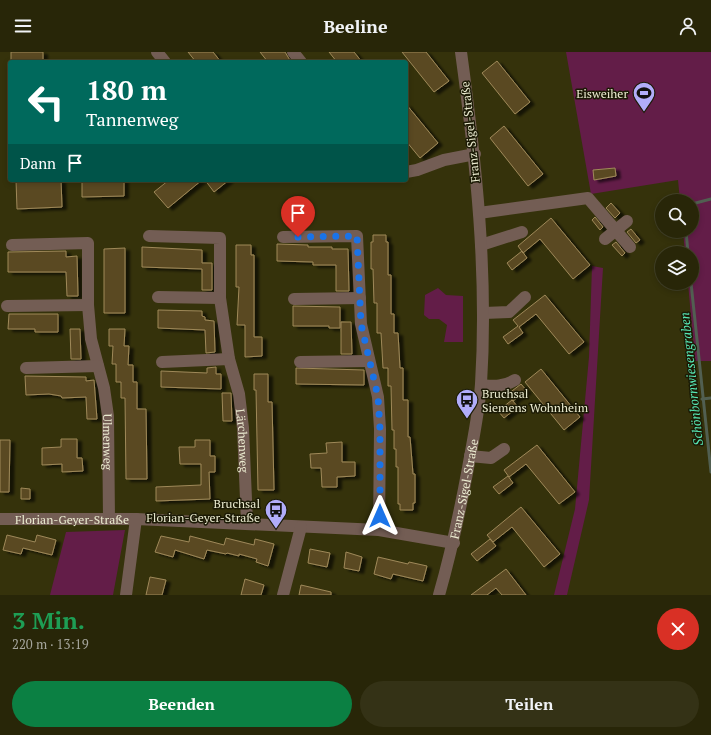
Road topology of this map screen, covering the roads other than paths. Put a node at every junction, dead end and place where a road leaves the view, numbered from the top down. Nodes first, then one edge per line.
1 (156, 52) edge
2 (293, 52) edge
3 (461, 52) edge
4 (163, 60) edge
5 (299, 60) edge
6 (475, 154) junction
7 (408, 172) edge
8 (479, 213) junction
9 (627, 221) dead end
10 (617, 229) junction
11 (522, 232) dead end
12 (149, 236) dead end
13 (283, 237) dead end
14 (605, 239) dead end
15 (12, 245) dead end
16 (481, 245) junction
17 (630, 247) dead end
18 (158, 297) dead end
19 (525, 297) dead end
20 (220, 298) junction
21 (360, 298) junction
22 (294, 299) dead end
23 (88, 305) junction
24 (7, 306) dead end
25 (484, 313) junction
26 (229, 359) junction
27 (370, 361) junction
28 (162, 362) dead end
29 (300, 362) dead end
30 (98, 366) junction
31 (26, 368) dead end
32 (515, 380) dead end
33 (481, 385) junction
34 (504, 449) dead end
35 (470, 456) junction
36 (0, 519) edge
37 (109, 519) junction
38 (136, 519) junction
39 (247, 523) junction
40 (301, 527) junction
41 (379, 530) junction
42 (454, 543) junction
43 (126, 595) edge
44 (282, 595) edge
45 (440, 595) edge

1 - 4 street
2 - 5 street
3 - 6 street, Franz-Sigel-Straße
6 - 7 street
6 - 8 street, Franz-Sigel-Straße
8 - 10 street
8 - 16 street, Franz-Sigel-Straße
9 - 10 street
10 - 14 street
10 - 17 street
11 - 16 street
12 - 20 street, Lärchenweg
13 - 21 street
15 - 23 street, Ulmenweg
16 - 25 street, Franz-Sigel-Straße
18 - 20 street
19 - 25 street
20 - 26 street, Lärchenweg
21 - 22 street
21 - 27 street
23 - 24 street
23 - 30 street, Ulmenweg
25 - 33 street, Franz-Sigel-Straße
26 - 28 street
26 - 39 street, Lärchenweg
27 - 29 street
27 - 41 street
30 - 31 street
30 - 37 street, Ulmenweg
32 - 33 street
33 - 35 street, Franz-Sigel-Straße
34 - 35 street
35 - 42 street, Franz-Sigel-Straße
36 - 37 street, Florian-Geyer-Straße
37 - 38 street, Florian-Geyer-Straße
38 - 39 street, Florian-Geyer-Straße
38 - 43 street
39 - 40 street, Florian-Geyer-Straße
40 - 41 street, Florian-Geyer-Straße
40 - 44 street
41 - 42 street, Florian-Geyer-Straße
42 - 45 street, Franz-Sigel-Straße

